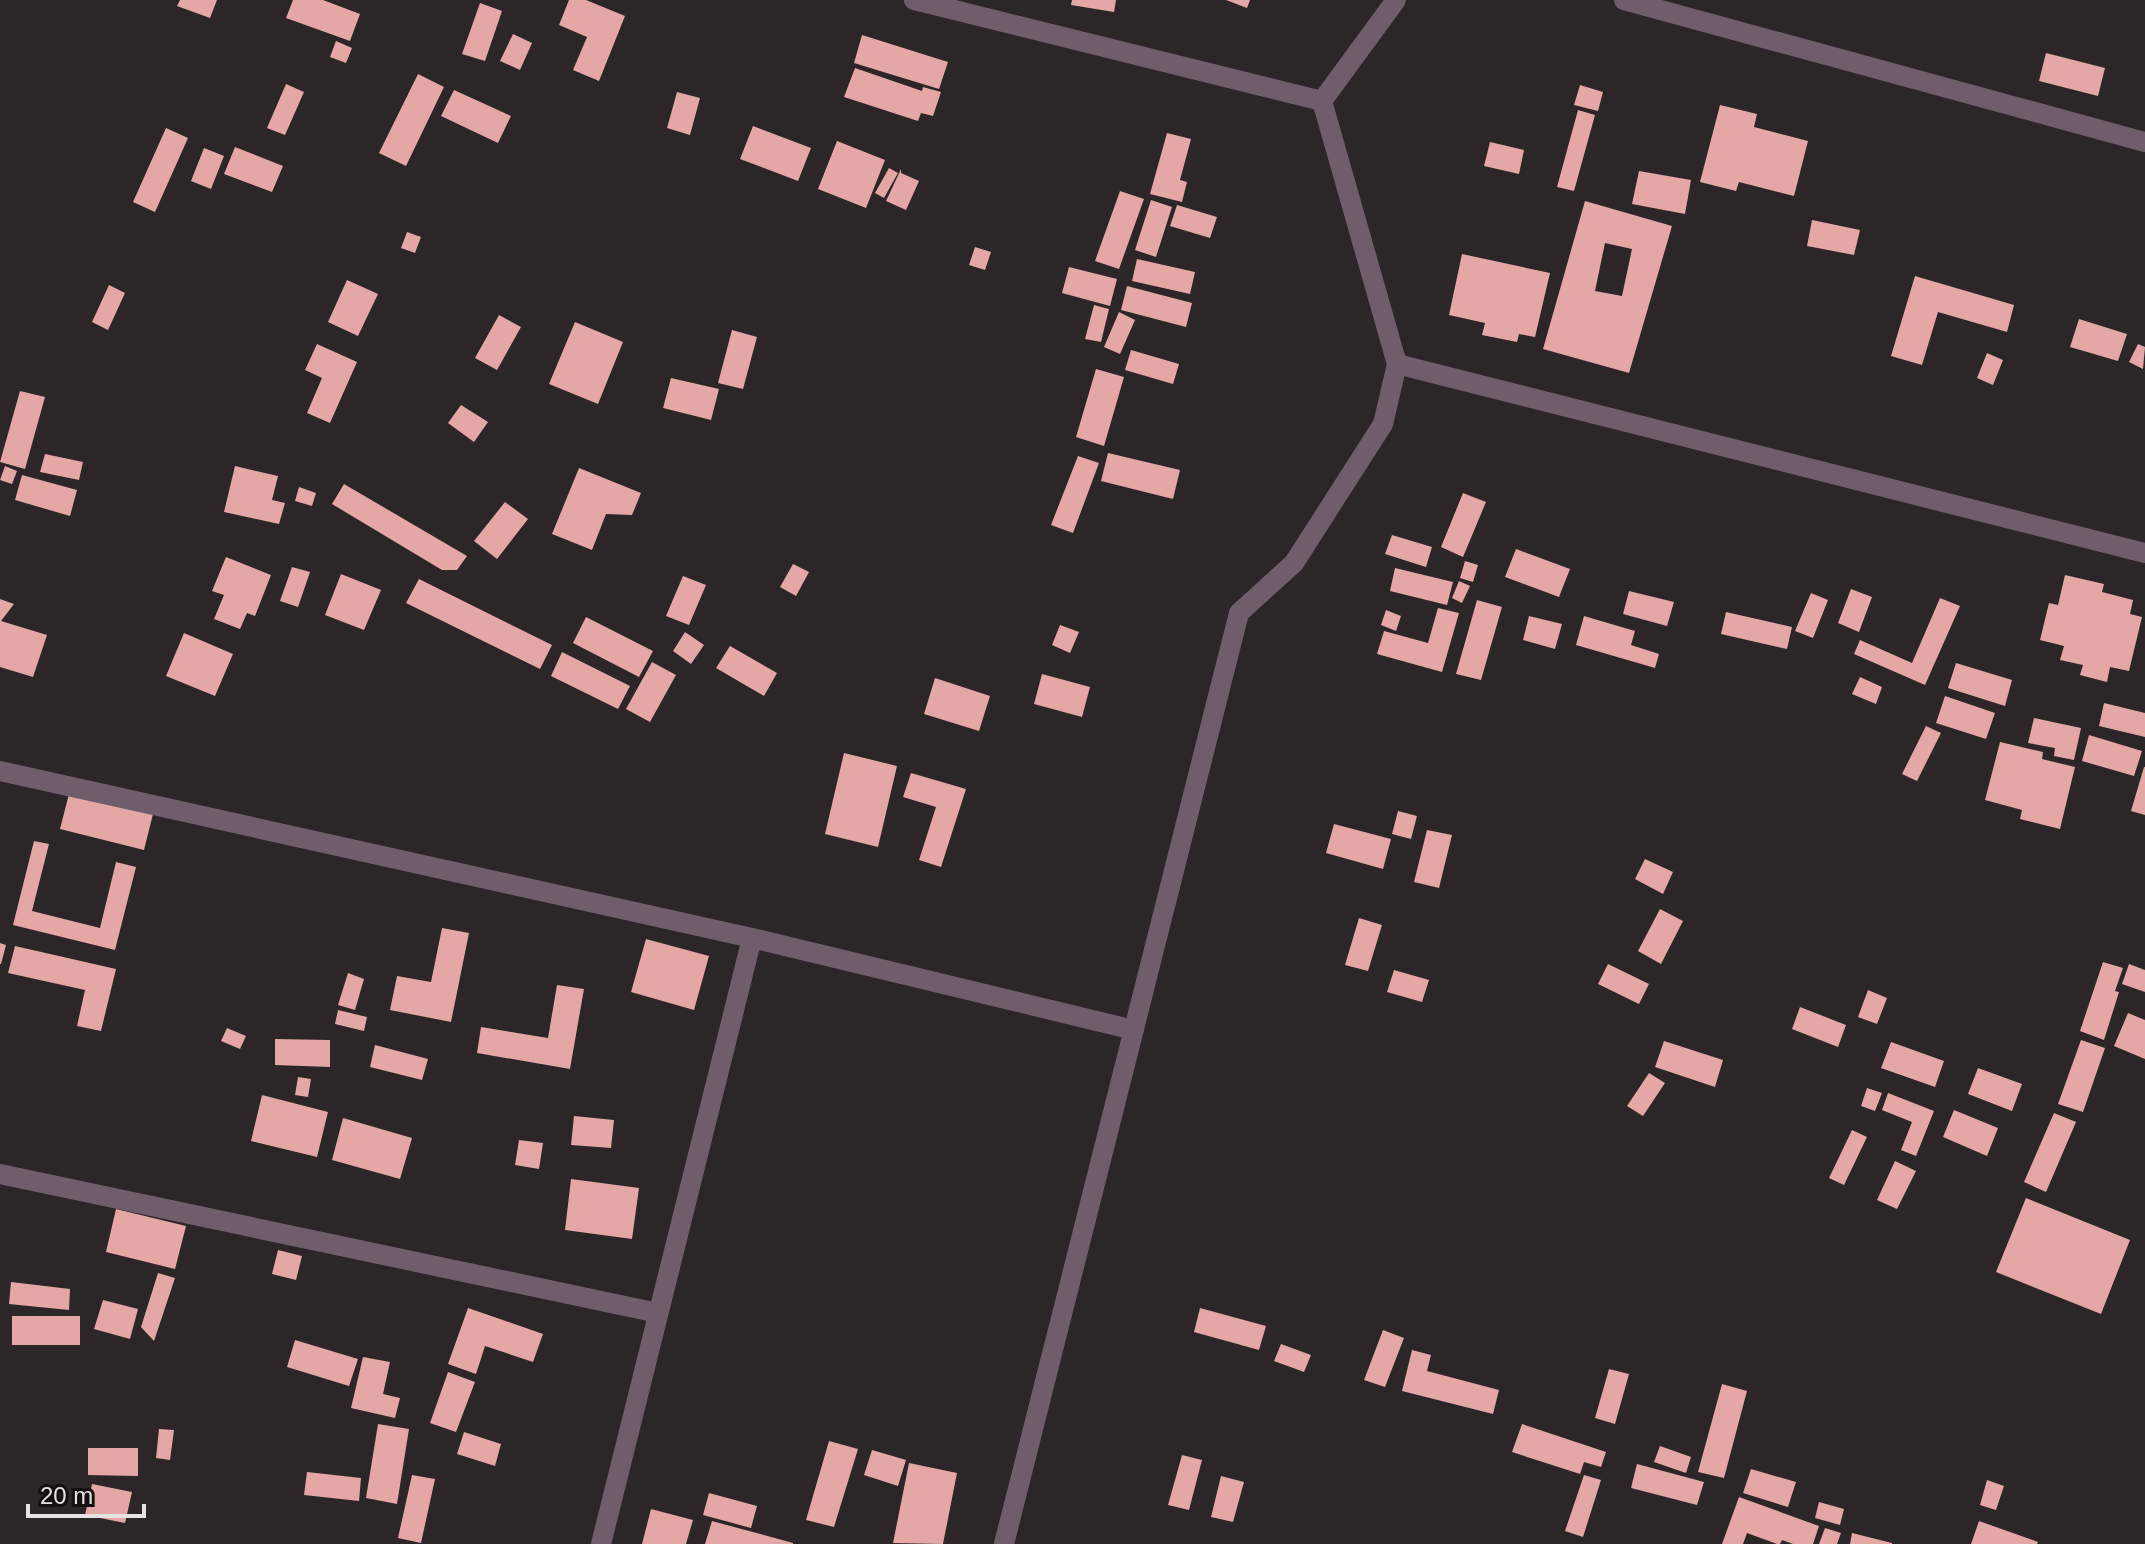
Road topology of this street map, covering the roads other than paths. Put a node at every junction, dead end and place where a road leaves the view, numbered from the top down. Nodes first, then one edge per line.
1 (914, 0) edge
2 (1396, 0) edge
3 (1624, 0) edge
4 (951, 4) edge
5 (1322, 101) junction
6 (2145, 142) edge
7 (1397, 364) junction
8 (2145, 553) edge
9 (0, 771) edge
10 (752, 938) junction
11 (1134, 1030) junction
12 (0, 1174) edge
13 (658, 1313) junction
14 (601, 1544) edge
15 (1004, 1544) edge

1 - 4 street
2 - 5 street
3 - 6 street
4 - 5 street
5 - 7 street
7 - 8 street
7 - 11 street
9 - 10 street
10 - 11 street
10 - 13 street
11 - 15 street
12 - 13 street
13 - 14 street

